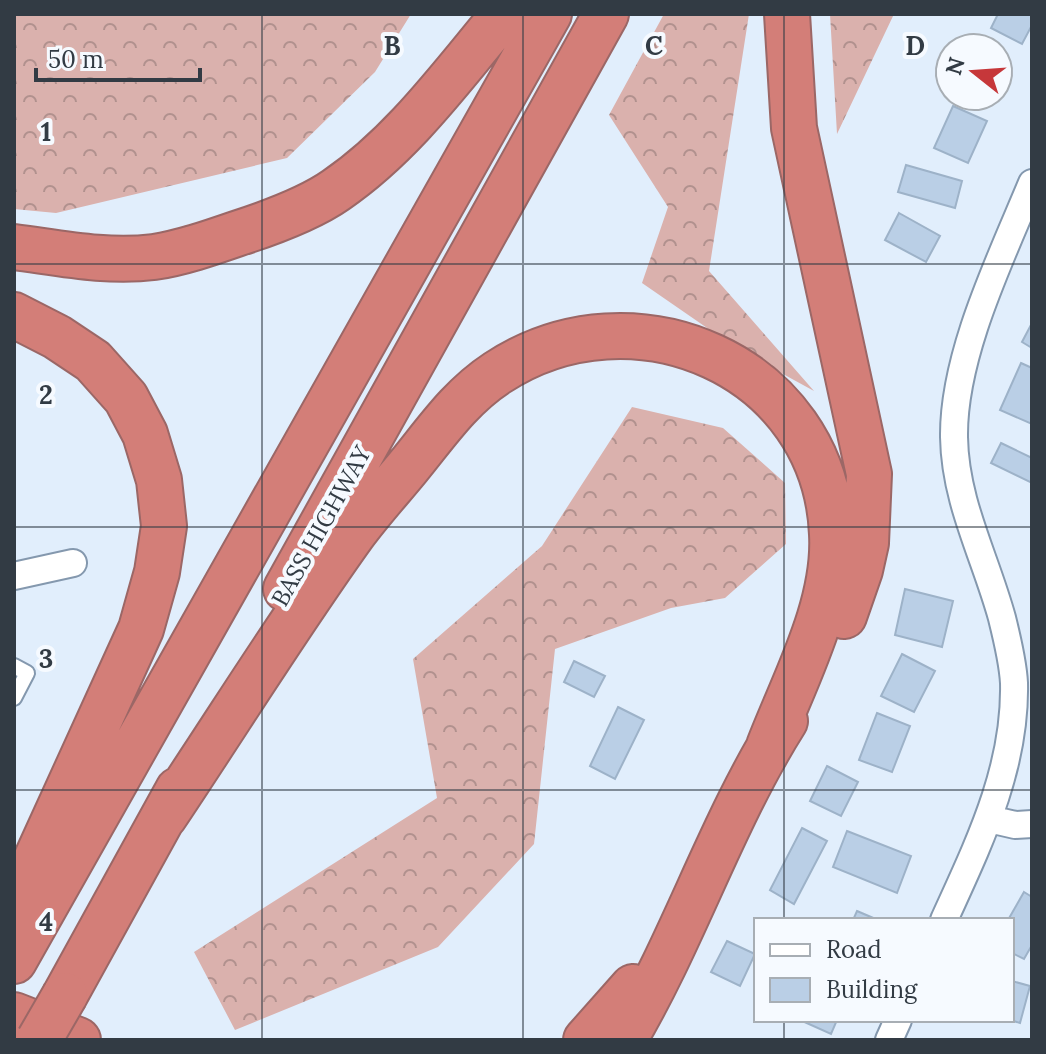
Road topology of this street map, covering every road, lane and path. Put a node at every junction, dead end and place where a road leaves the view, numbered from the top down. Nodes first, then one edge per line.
1 (504, 14) edge
2 (549, 14) edge
3 (606, 14) edge
4 (787, 14) edge
5 (1032, 183) edge
6 (14, 247) edge
7 (14, 315) edge
8 (73, 563) dead end
9 (14, 576) edge
10 (14, 666) edge
11 (14, 698) edge
12 (769, 746) junction
13 (164, 817) junction
14 (989, 819) junction
15 (1032, 824) edge
16 (703, 877) junction
17 (14, 908) edge
18 (945, 918) edge
19 (16, 957) edge
20 (25, 1024) edge
21 (78, 1040) edge
22 (586, 1040) edge
23 (624, 1040) edge

1 - 6 highway
2 - 19 highway
3 - 13 highway, BASS HIGHWAY
4 - 12 highway
5 - 14 street
7 - 17 highway
8 - 9 street
10 - 11 lane
12 - 13 highway
12 - 16 highway
13 - 20 highway, BASS HIGHWAY, bridge
14 - 15 street
14 - 18 street
16 - 22 highway
16 - 23 highway
20 - 21 highway

